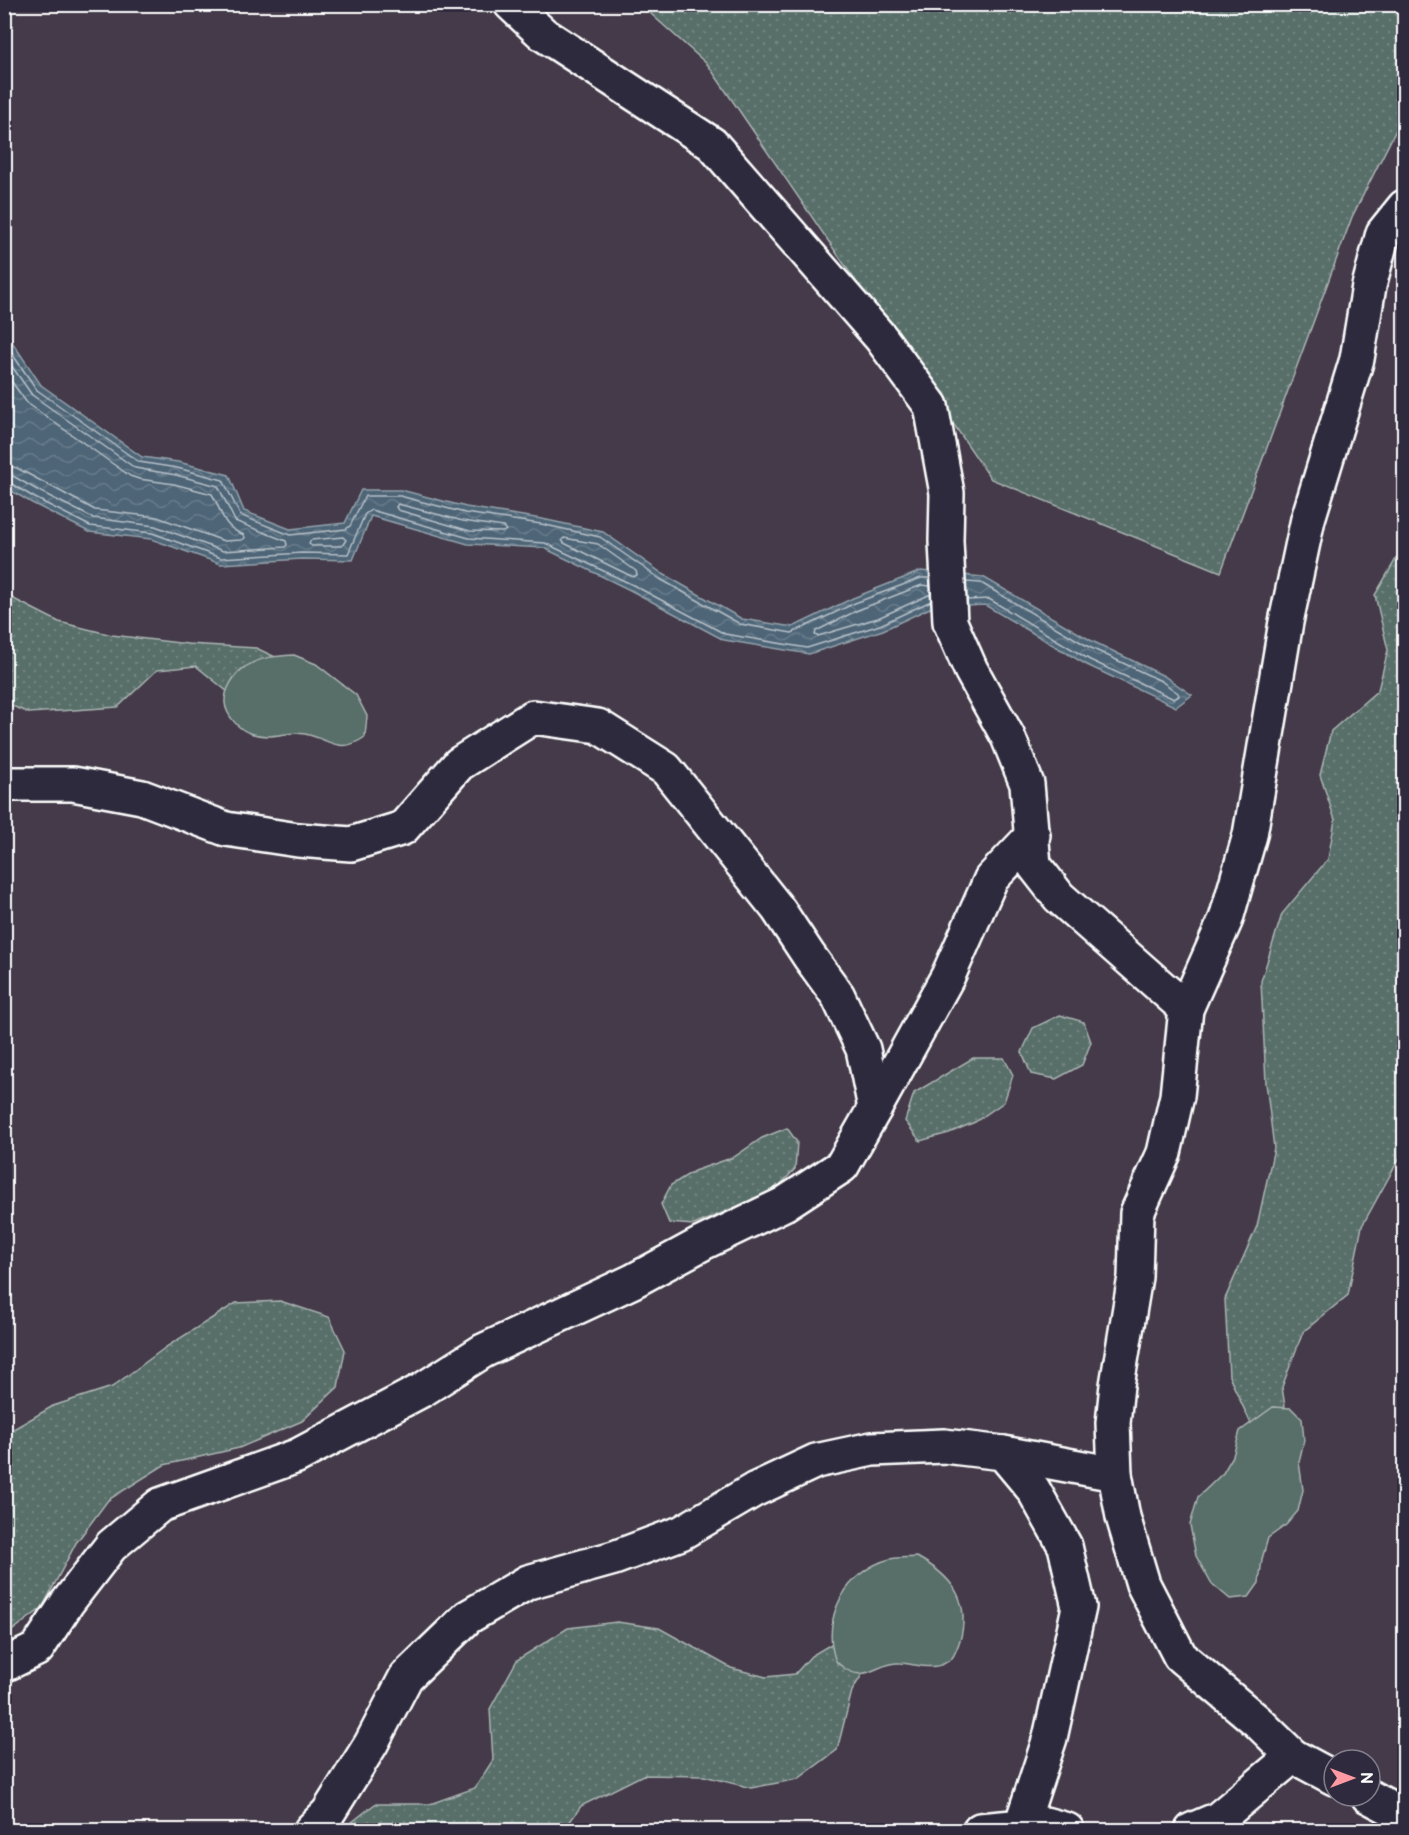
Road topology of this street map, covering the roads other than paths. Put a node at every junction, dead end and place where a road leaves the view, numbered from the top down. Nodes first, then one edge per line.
1 (511, 4) edge
2 (1404, 207) edge
3 (4, 784) edge
4 (1033, 835) junction
5 (1186, 1009) junction
6 (875, 1108) junction
7 (1003, 1453) junction
8 (1115, 1474) junction
9 (4, 1665) edge
10 (1293, 1756) junction
11 (1322, 1772) edge
12 (1382, 1803) edge
13 (1404, 1815) edge
14 (1021, 1826) junction
15 (311, 1830) edge
16 (980, 1830) edge
17 (1067, 1830) edge
18 (1192, 1830) edge

1 - 4 lane
2 - 5 lane
3 - 6 lane
4 - 5 lane
4 - 6 lane
5 - 8 lane
6 - 9 lane
7 - 8 lane
7 - 14 lane
7 - 15 lane
8 - 10 lane
10 - 11 lane
10 - 18 lane
12 - 13 lane
14 - 16 lane
14 - 17 lane

